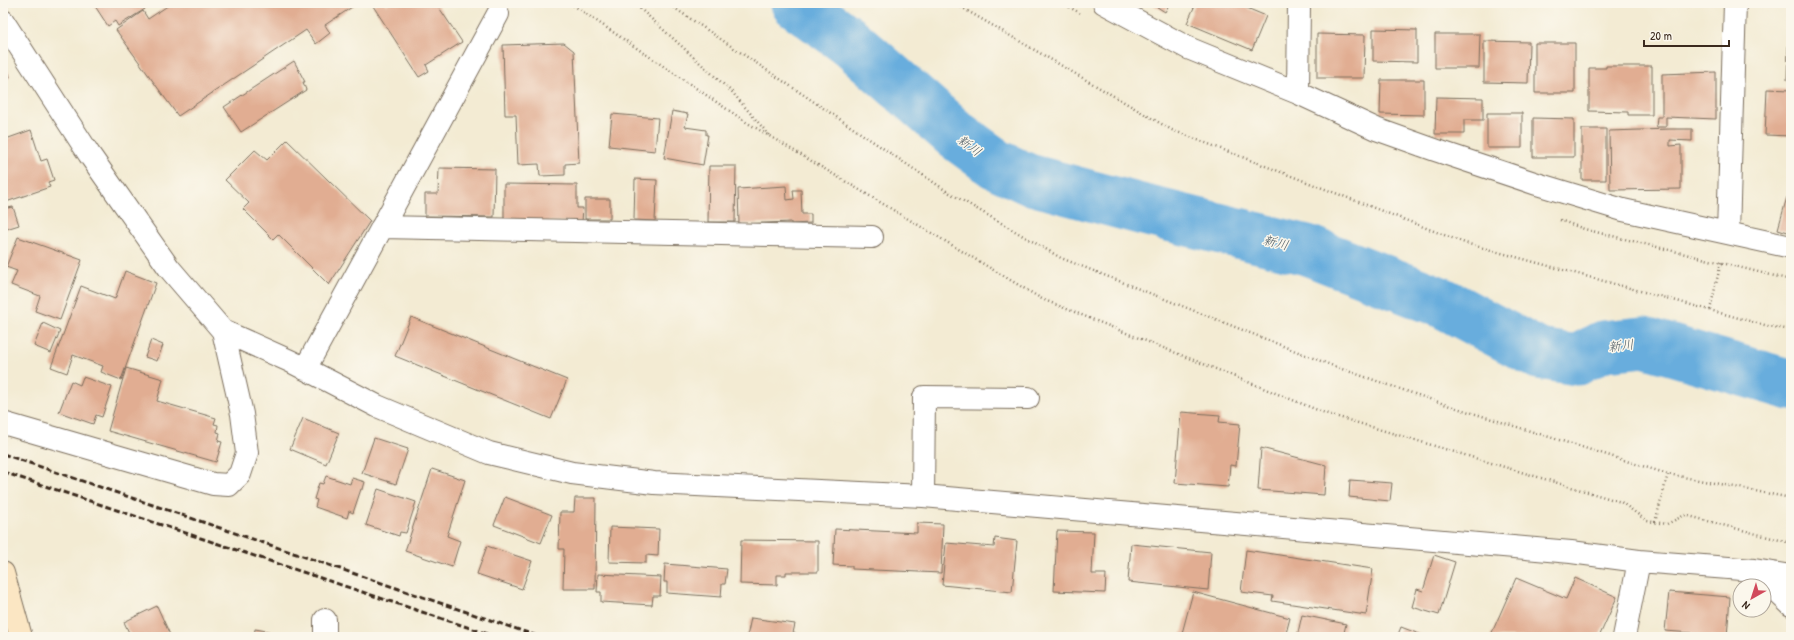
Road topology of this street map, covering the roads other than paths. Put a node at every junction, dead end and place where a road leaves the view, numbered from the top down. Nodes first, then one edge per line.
1 (1104, 3) edge
2 (1299, 3) edge
3 (1735, 3) edge
4 (498, 14) dead end
5 (3, 21) edge
6 (1298, 93) junction
7 (382, 227) junction
8 (1728, 233) junction
9 (872, 237) dead end
10 (1791, 247) edge
11 (223, 331) junction
12 (305, 369) junction
13 (1028, 398) dead end
14 (3, 423) edge
15 (923, 496) junction
16 (1639, 560) junction
17 (1754, 570) junction
18 (3, 573) edge
19 (1791, 576) edge
20 (1791, 605) edge
21 (21, 637) edge
22 (1624, 637) edge

1 - 6 street
2 - 6 street
3 - 8 street
4 - 7 street
5 - 11 street
6 - 8 street
7 - 9 street
7 - 12 street
8 - 10 street
11 - 12 street
11 - 14 street
12 - 15 street
13 - 15 street
15 - 16 street
16 - 17 street
16 - 22 street
17 - 19 street
17 - 20 street
18 - 21 street

